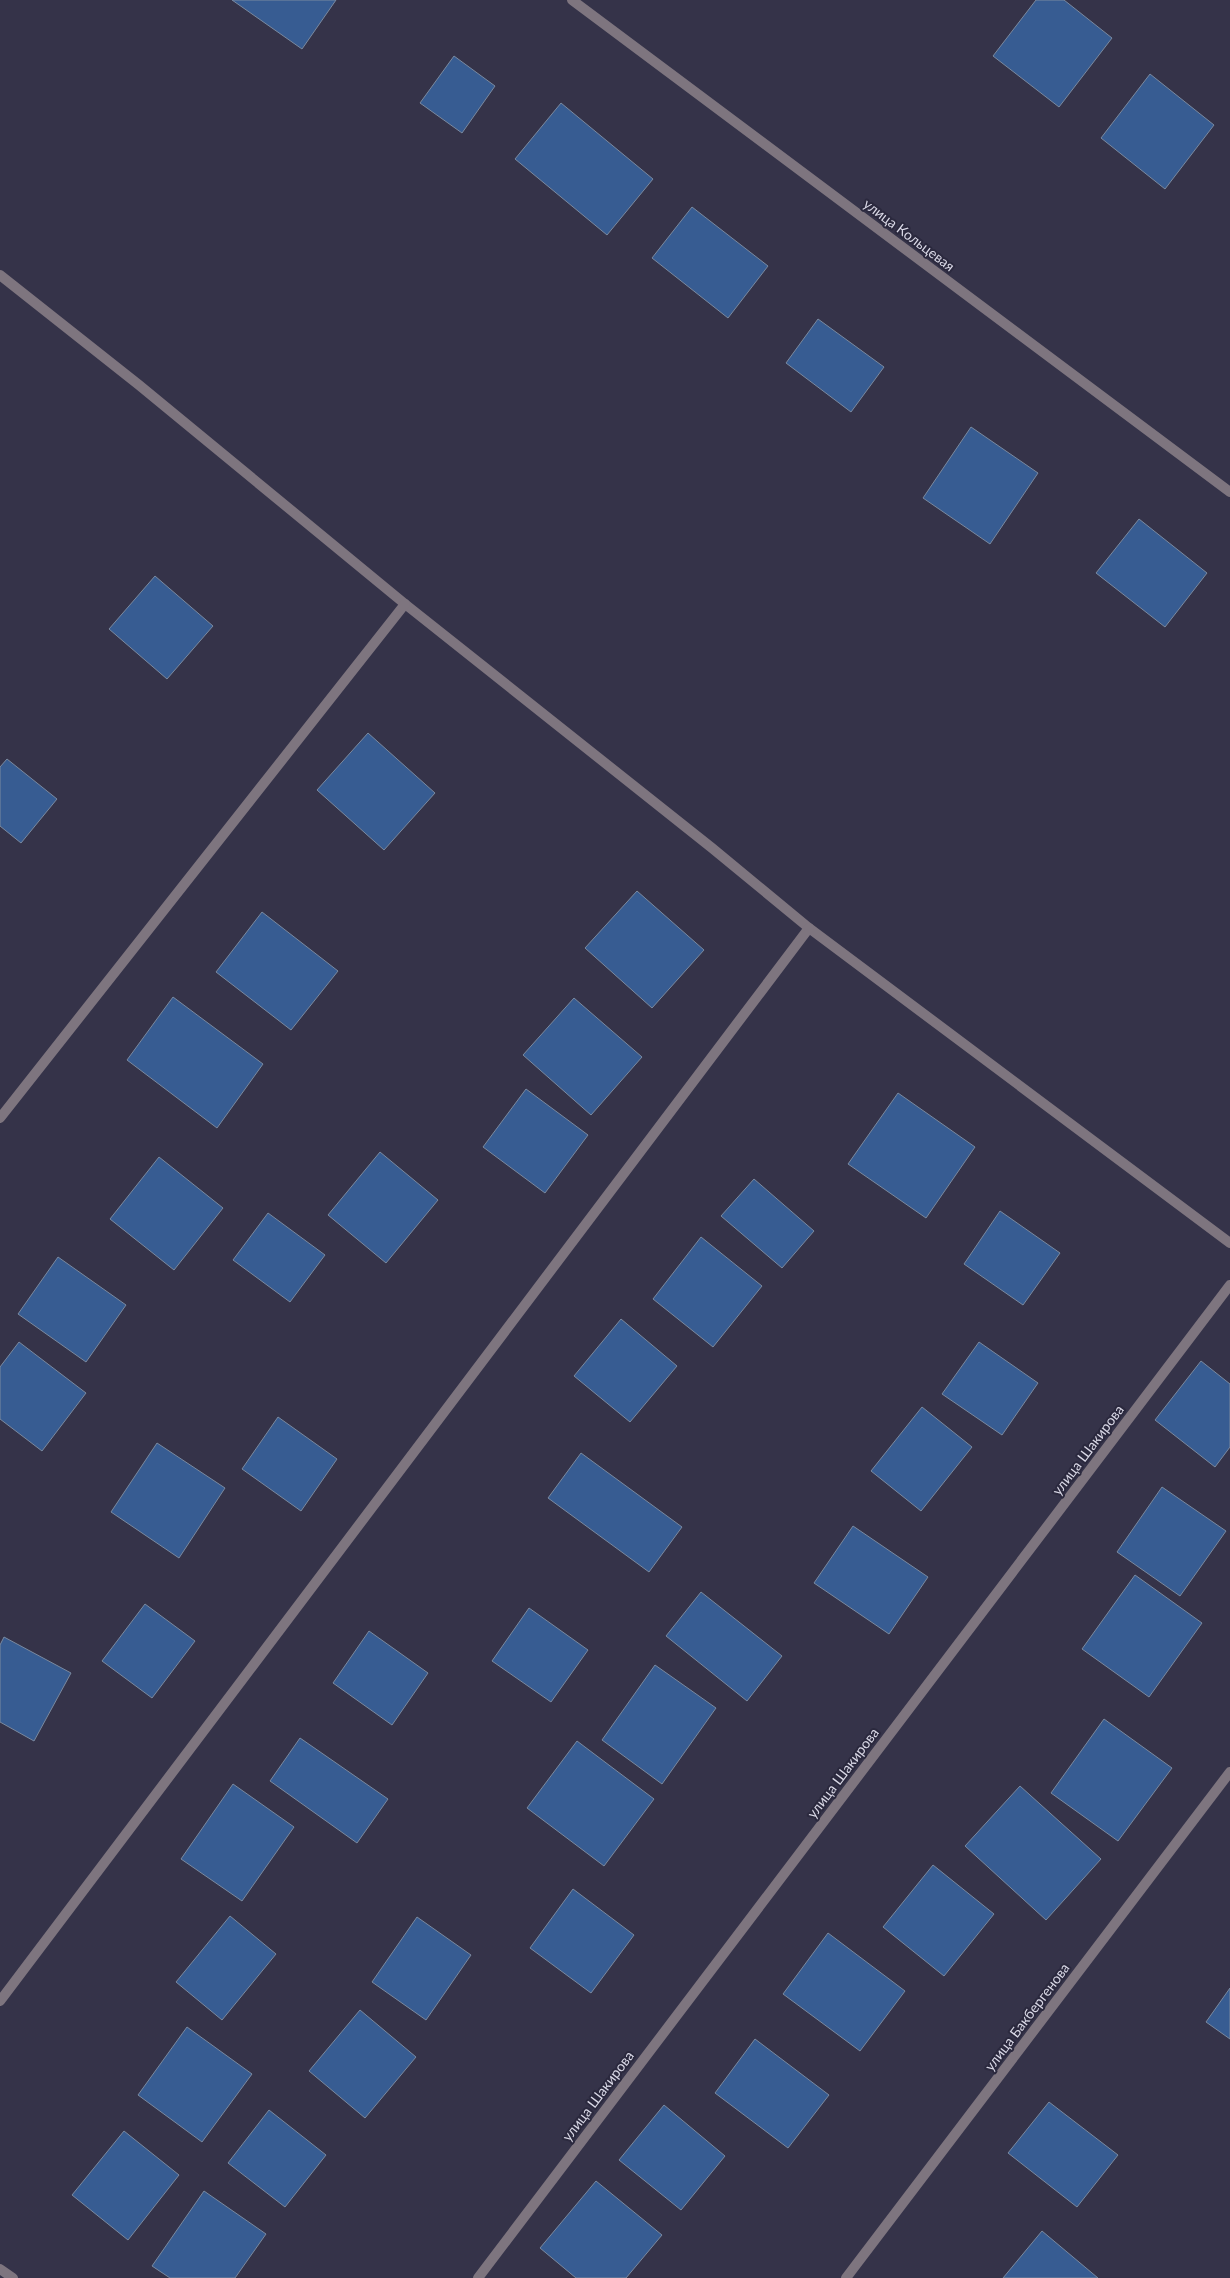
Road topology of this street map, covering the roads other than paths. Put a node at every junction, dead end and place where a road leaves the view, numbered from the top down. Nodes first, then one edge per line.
1 (572, 0) edge
2 (0, 274) edge
3 (1230, 492) edge
4 (405, 604) junction
5 (808, 928) junction
6 (0, 1118) edge
7 (1230, 1243) edge
8 (1230, 1285) edge
9 (1230, 1772) edge
10 (0, 2001) edge
11 (0, 2269) edge
12 (13, 2278) edge
13 (478, 2278) edge
14 (846, 2278) edge

1 - 3 street, улица Кольцевая
2 - 4 street
4 - 5 street
4 - 6 street
5 - 7 street
5 - 10 street
8 - 13 street, улица Шакирова
9 - 14 street, улица Бакбергенова
11 - 12 street

